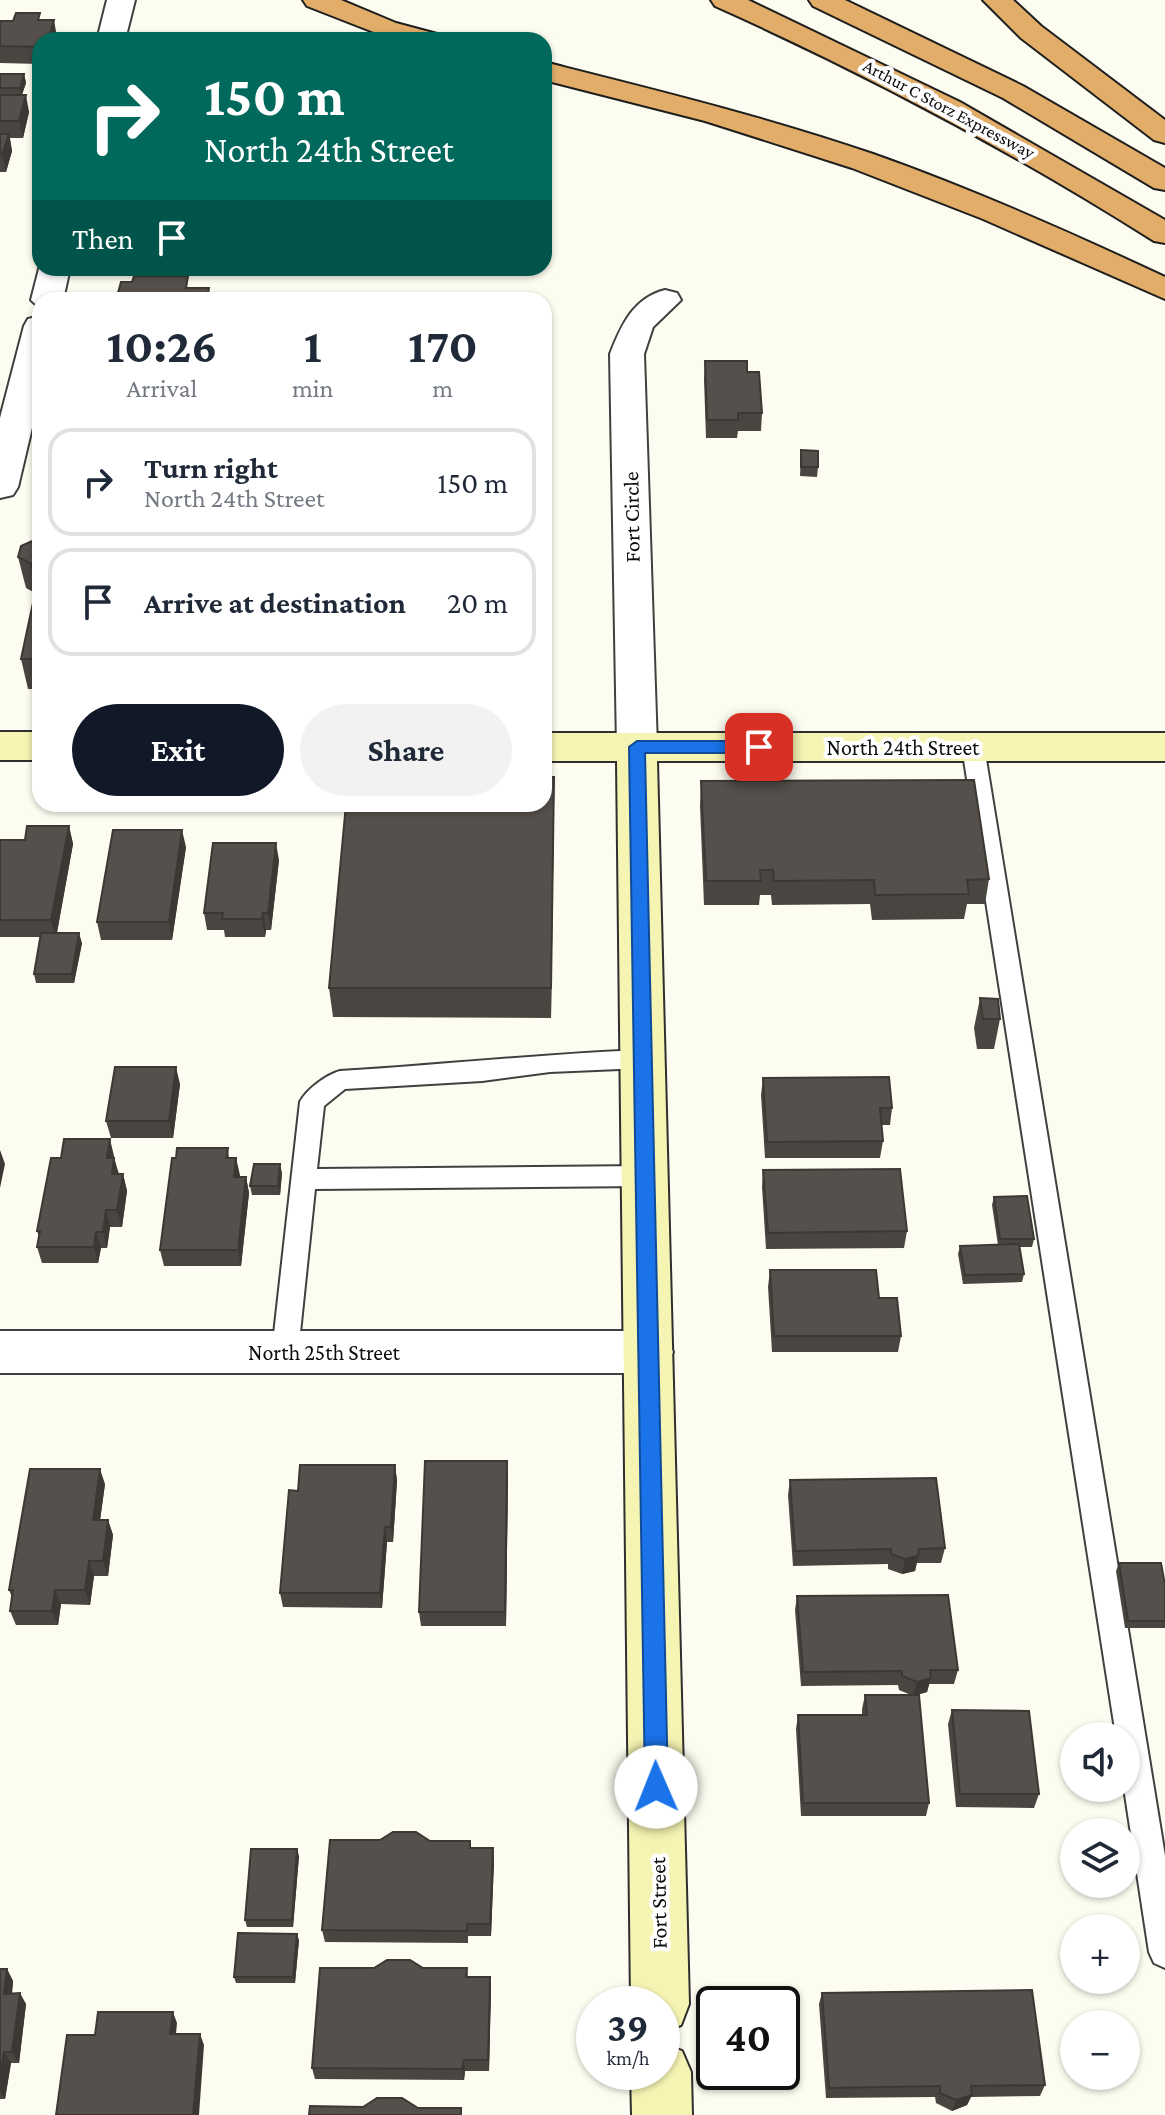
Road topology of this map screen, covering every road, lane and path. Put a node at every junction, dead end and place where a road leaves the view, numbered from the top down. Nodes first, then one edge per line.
1 (121, 0) edge
2 (317, 0) edge
3 (725, 0) edge
4 (823, 0) edge
5 (997, 0) edge
6 (113, 32) edge
7 (397, 32) edge
8 (552, 73) edge
9 (1165, 134) edge
10 (1165, 181) edge
11 (1165, 234) edge
12 (1165, 289) edge
13 (665, 300) dead end
14 (32, 358) edge
15 (0, 487) edge
16 (0, 746) edge
17 (32, 746) edge
18 (552, 747) edge
19 (637, 747) junction
20 (973, 747) junction
21 (1165, 747) edge
22 (643, 1059) junction
23 (645, 1176) junction
24 (302, 1179) junction
25 (0, 1352) edge
26 (285, 1352) junction
27 (649, 1352) junction
28 (1165, 1952) edge
29 (660, 1986) edge
30 (661, 2090) edge
31 (662, 2115) edge

1 - 6 street
2 - 7 highway
3 - 11 highway, Arthur C Storz Expressway
4 - 10 highway, Arthur C Storz Expressway
5 - 9 highway
8 - 12 highway
13 - 19 street, Fort Circle
14 - 15 street
16 - 17 street
18 - 19 street, North 24th Street
19 - 20 street, North 24th Street
19 - 22 street, Fort Street
20 - 21 street, North 24th Street
20 - 28 lane
22 - 23 street, Fort Street
22 - 24 lane
23 - 24 lane
23 - 27 street, Fort Street
24 - 26 lane
25 - 26 street, North 25th Street
26 - 27 street, North 25th Street
27 - 29 street, Fort Street
30 - 31 street

